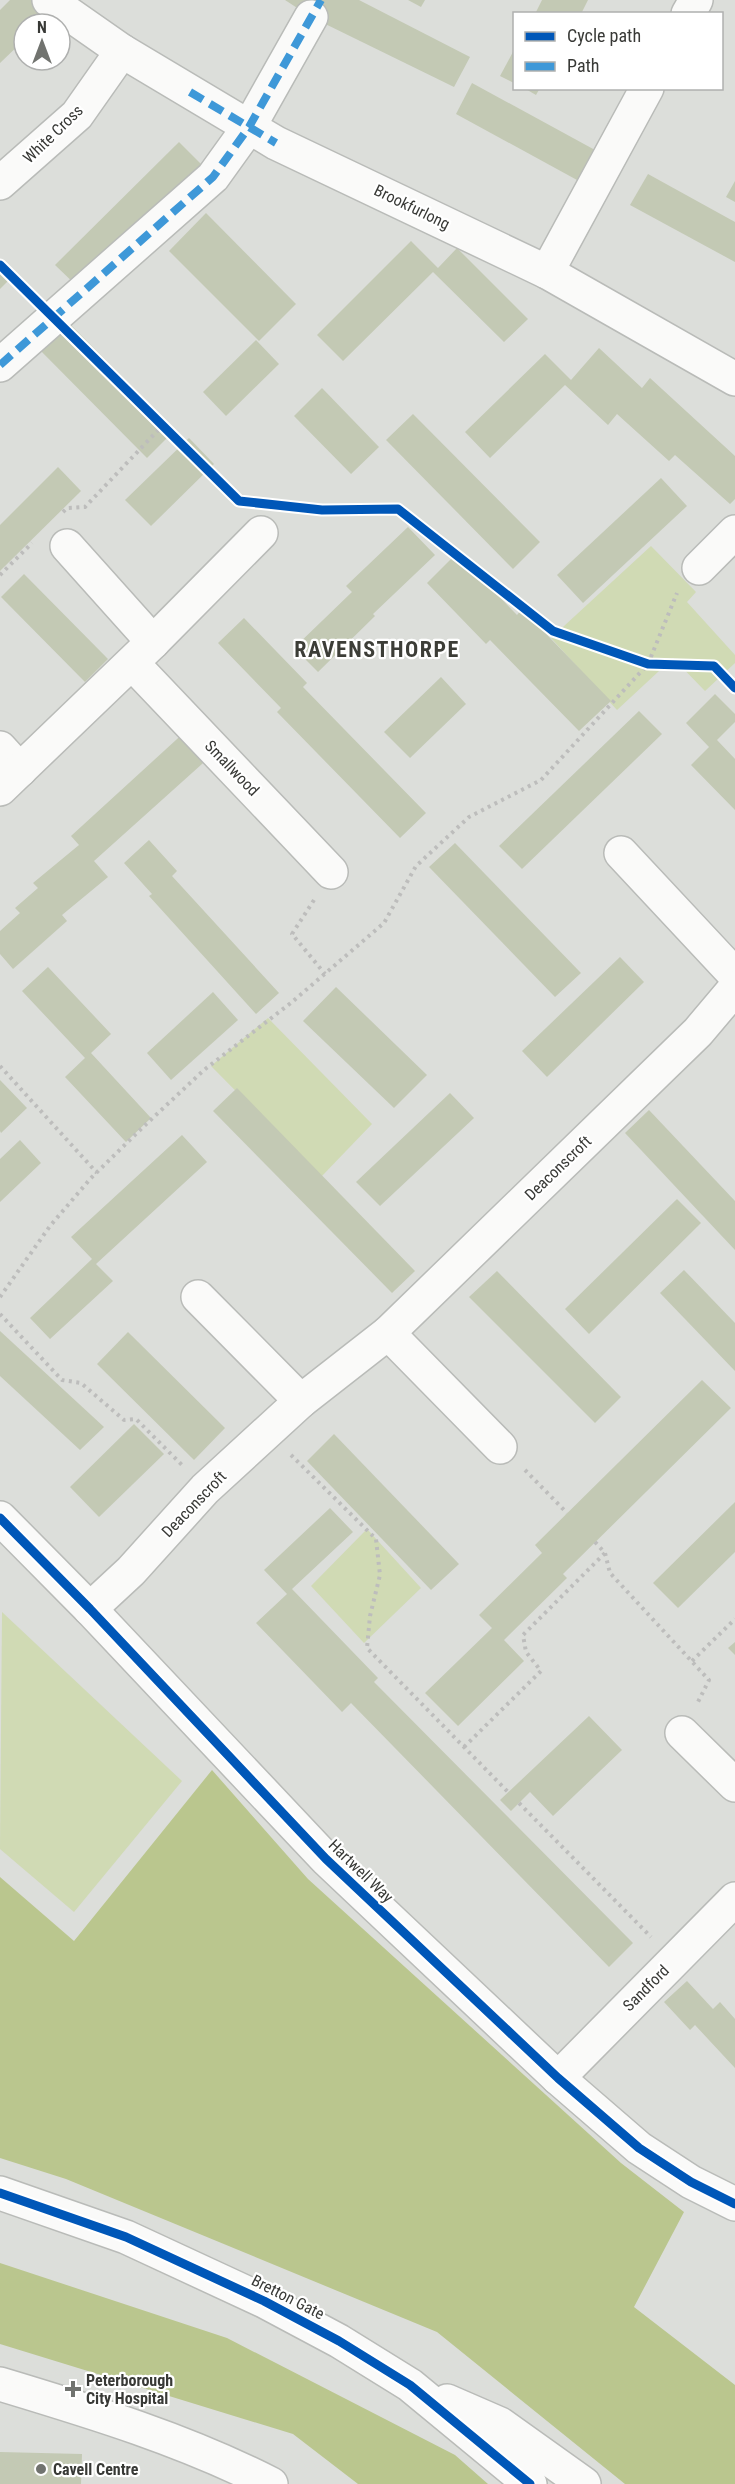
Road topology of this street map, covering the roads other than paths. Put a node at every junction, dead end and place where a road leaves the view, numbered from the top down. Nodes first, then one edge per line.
1 (49, 0) edge
2 (311, 17) dead end
3 (122, 51) junction
4 (646, 90) edge
5 (262, 135) junction
6 (0, 183) edge
7 (547, 272) junction
8 (0, 365) edge
9 (735, 379) edge
10 (63, 531) road end
11 (735, 532) edge
12 (261, 533) dead end
13 (699, 568) road end
14 (143, 653) junction
15 (7, 769) edge
16 (621, 853) dead end
17 (331, 872) road end
18 (732, 993) edge
19 (198, 1297) dead end
20 (388, 1333) junction
21 (301, 1401) junction
22 (501, 1447) road end
23 (0, 1518) edge
24 (90, 1609) junction
25 (682, 1733) road end
26 (735, 1785) edge
27 (735, 1899) edge
28 (558, 2078) junction
29 (0, 2193) edge
30 (735, 2204) edge
31 (0, 2384) edge
32 (410, 2385) junction
33 (271, 2484) edge
34 (530, 2484) edge
35 (584, 2484) edge

1 - 3 street
2 - 5 street
3 - 5 street, Brookfurlong
3 - 6 street, White Cross
4 - 7 street
5 - 7 street, Brookfurlong
5 - 8 street
7 - 9 street, Brookfurlong
10 - 14 street, Smallwood
11 - 13 street
12 - 14 street
14 - 15 street
14 - 17 street, Smallwood
16 - 18 street, Deaconscroft
18 - 20 street, Deaconscroft
19 - 21 street
20 - 21 street, Deaconscroft
20 - 22 street
21 - 24 street, Deaconscroft
23 - 24 street, Hartwell Way
24 - 28 street, Hartwell Way
25 - 26 street
27 - 28 street, Sandford
28 - 30 street, Hartwell Way
29 - 32 street, Bretton Gate
31 - 33 street
32 - 34 street, Bretton Gate
32 - 35 street, Bretton Gate

